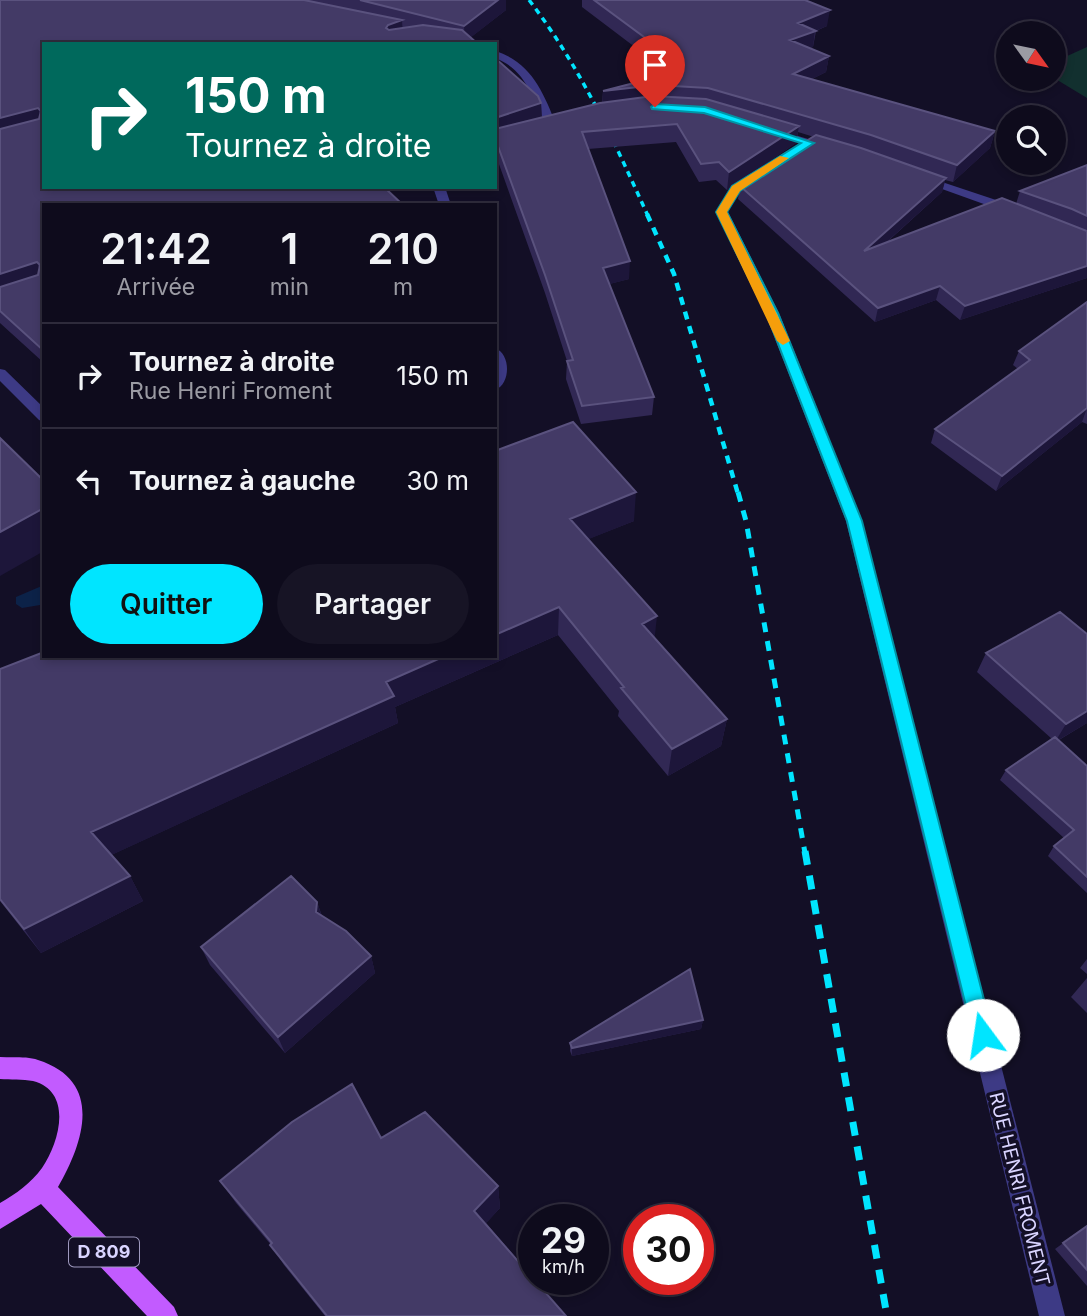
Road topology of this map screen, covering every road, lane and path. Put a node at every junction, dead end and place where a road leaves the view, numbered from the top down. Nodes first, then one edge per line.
1 (497, 55) edge
2 (564, 121) edge
3 (768, 130) edge
4 (809, 143) junction
5 (841, 151) edge
6 (912, 175) edge
7 (1024, 214) edge
8 (497, 358) edge
9 (0, 373) edge
10 (497, 380) edge
11 (42, 415) edge
12 (0, 1068) edge
13 (43, 1189) junction
14 (0, 1216) edge
15 (165, 1316) edge
16 (1052, 1316) edge

1 - 2 street
3 - 4 street
4 - 5 street
4 - 16 street, RUE HENRI FROMENT
6 - 7 street
8 - 10 street
9 - 11 street
12 - 13 main road
13 - 14 main road
13 - 15 main road, D 809

